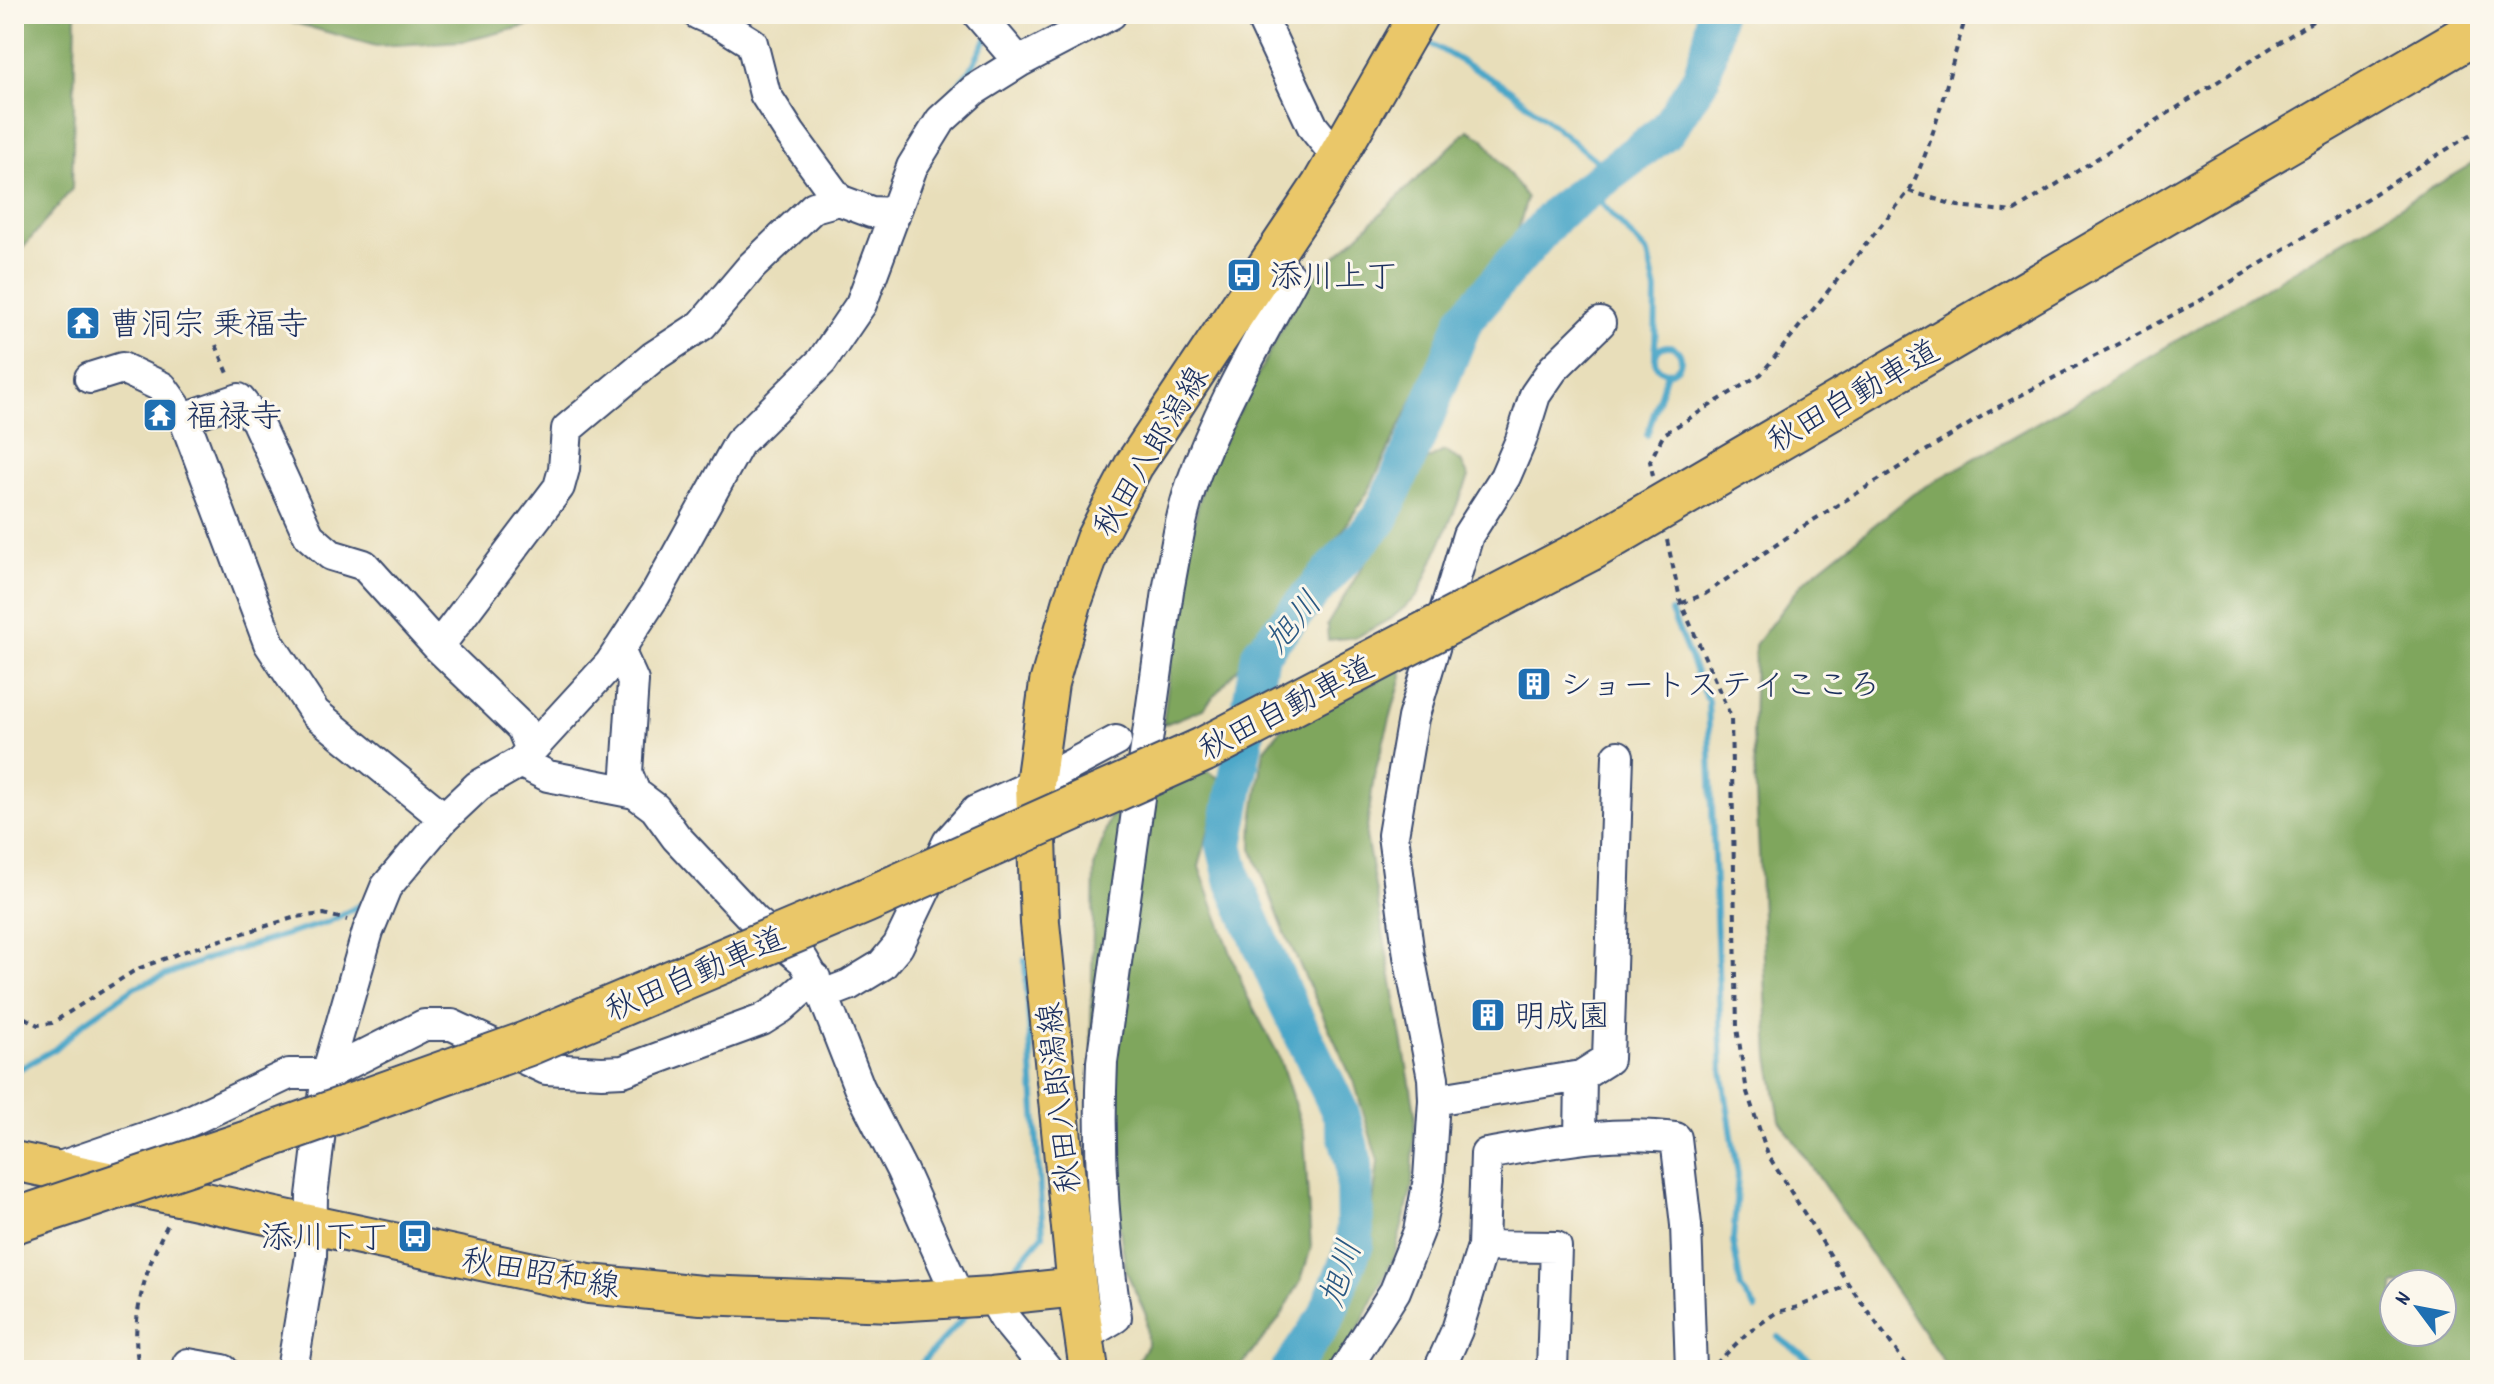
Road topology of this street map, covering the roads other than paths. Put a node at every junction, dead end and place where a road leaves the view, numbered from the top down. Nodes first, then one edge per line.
1 (698, 14) edge
2 (1111, 14) edge
3 (1260, 14) edge
4 (1419, 14) edge
5 (986, 24) edge
6 (2480, 29) edge
7 (1019, 62) junction
8 (1338, 158) junction
9 (839, 200) junction
10 (887, 212) junction
11 (1274, 259) junction
12 (1600, 323) dead end
13 (90, 378) dead end
14 (184, 418) junction
15 (438, 647) junction
16 (619, 650) junction
17 (1116, 741) dead end
18 (526, 747) junction
19 (1618, 756) dead end
20 (1035, 784) junction
21 (635, 793) junction
22 (441, 815) junction
23 (819, 987) junction
24 (327, 1074) junction
25 (1581, 1076) junction
26 (1434, 1100) junction
27 (1580, 1138) junction
28 (14, 1161) edge
29 (54, 1169) junction
30 (14, 1221) edge
31 (311, 1223) junction
32 (1483, 1246) junction
33 (1077, 1287) junction
34 (976, 1297) junction
35 (1087, 1353) edge
36 (188, 1364) dead end
37 (1702, 1366) edge
38 (223, 1370) edge
39 (292, 1370) edge
40 (1047, 1370) edge
41 (1345, 1370) edge
42 (1439, 1370) edge
43 (1552, 1370) edge

1 - 9 street
2 - 7 street
3 - 8 street
4 - 8 main road, 秋田八郎潟線
5 - 7 street
6 - 30 highway, 秋田自動車道, bridge
7 - 10 street
8 - 11 main road, 秋田八郎潟線
9 - 10 street
9 - 15 street
10 - 16 street
11 - 20 main road, 秋田八郎潟線
11 - 35 street
12 - 26 street
13 - 14 street
14 - 15 street
14 - 22 street
15 - 18 street
16 - 18 street
16 - 21 street
17 - 20 street
18 - 21 street
18 - 22 street
19 - 25 street
20 - 23 street
20 - 33 main road, 秋田八郎潟線
21 - 23 street
22 - 24 street
23 - 24 street
23 - 34 street
24 - 29 street
24 - 31 street
25 - 26 street
25 - 27 street
26 - 41 street
27 - 32 street
27 - 37 street
28 - 29 main road, 秋田昭和線
29 - 31 main road, 秋田昭和線
31 - 34 main road, 秋田昭和線
31 - 39 street
32 - 42 street
32 - 43 street
33 - 34 main road, 秋田昭和線
33 - 35 main road, 秋田八郎潟線
34 - 40 street
36 - 38 street

